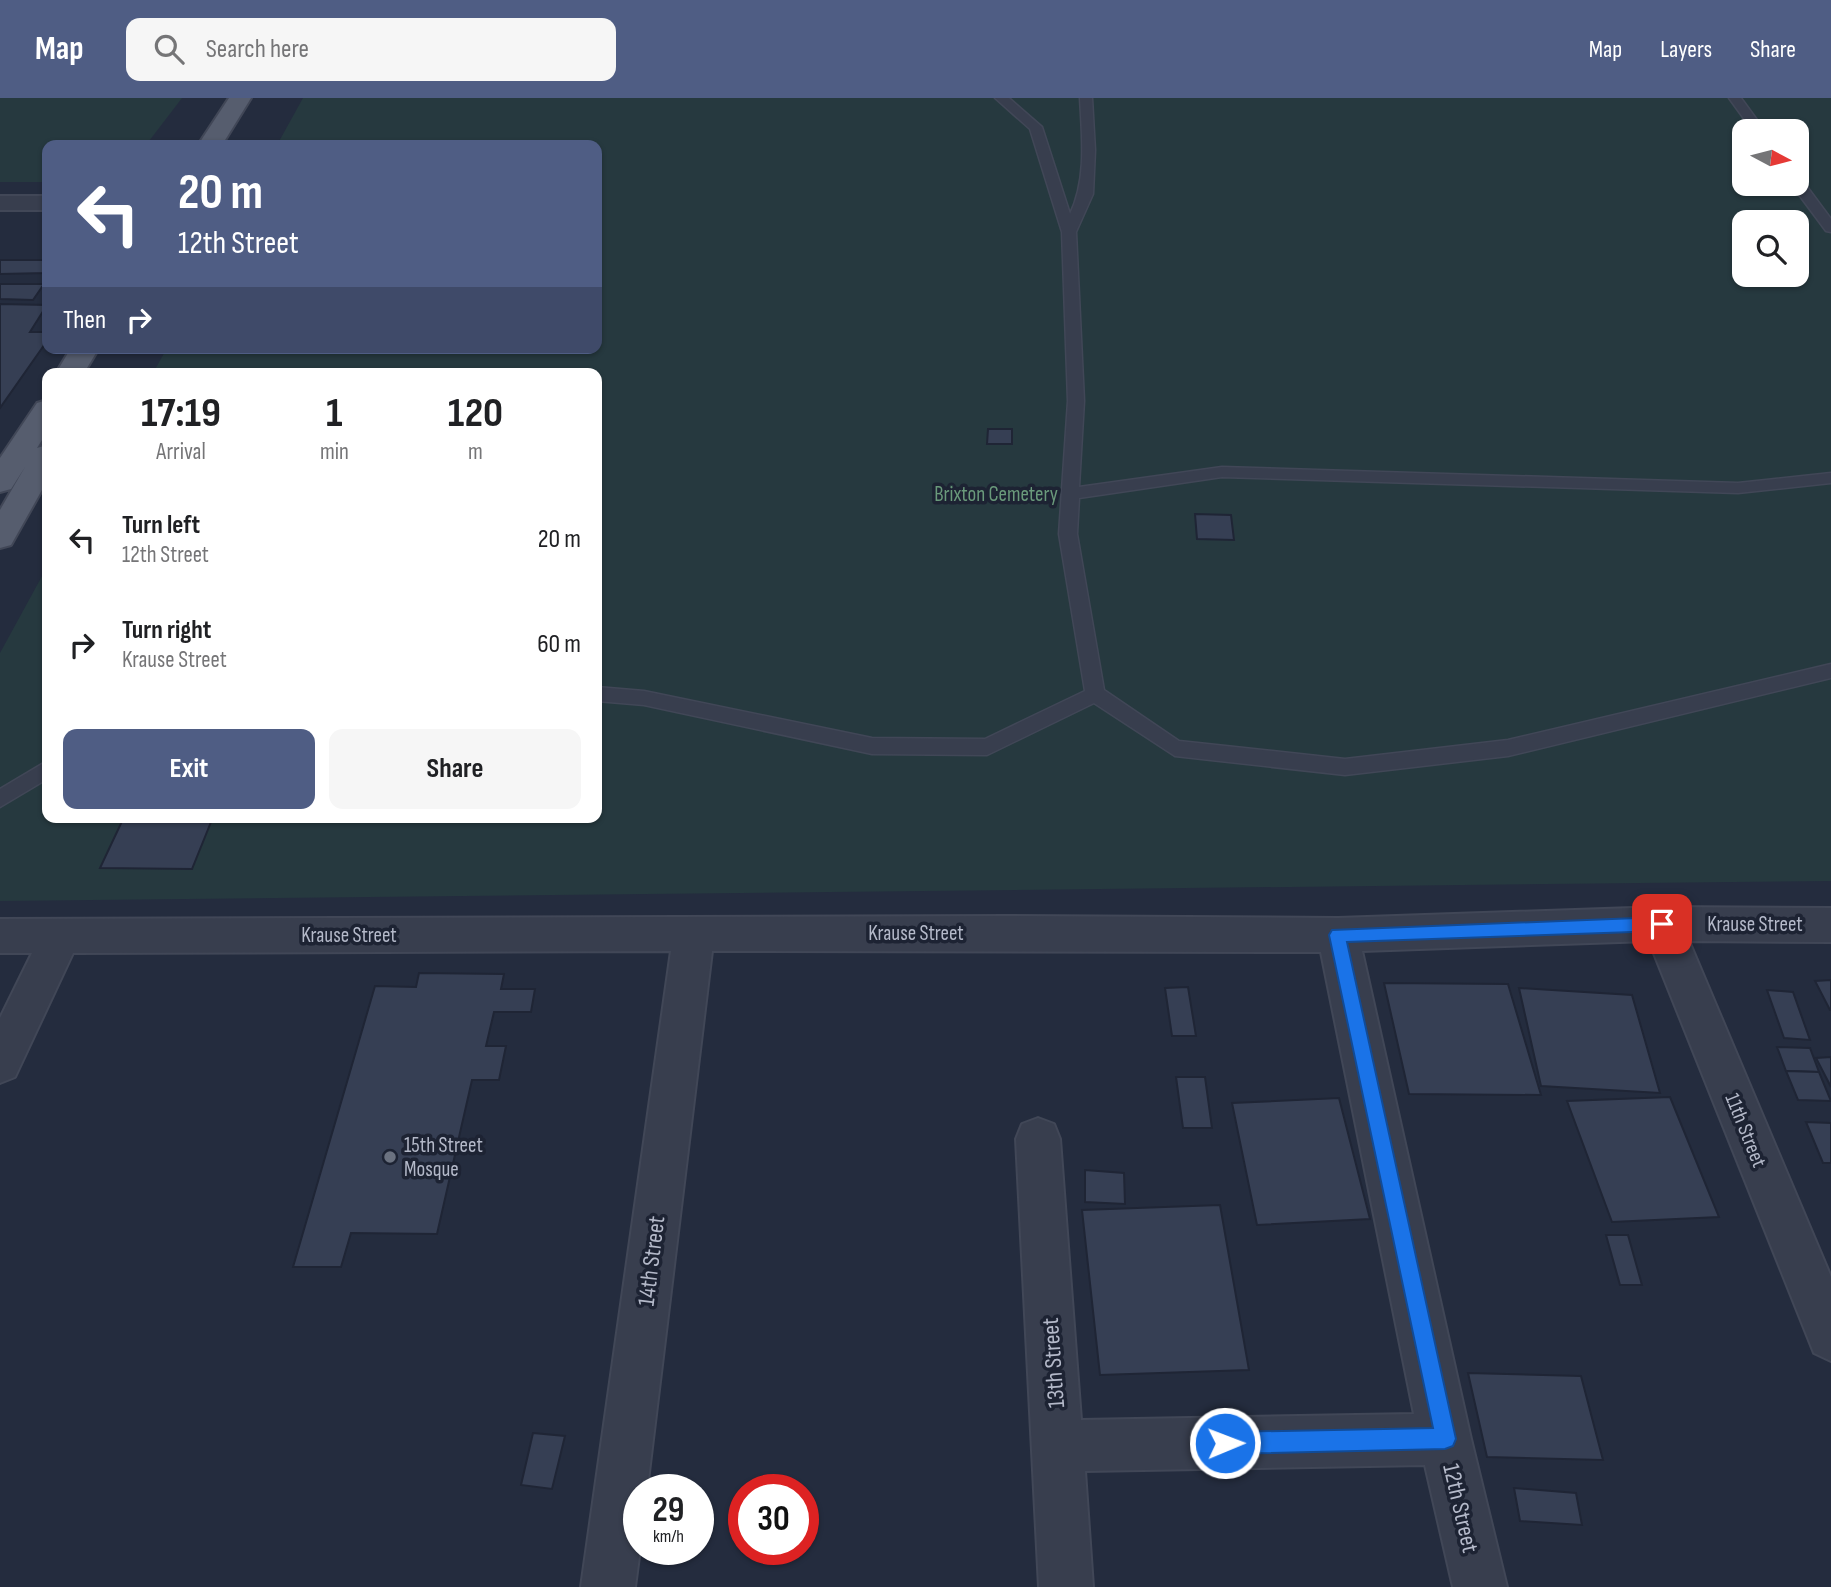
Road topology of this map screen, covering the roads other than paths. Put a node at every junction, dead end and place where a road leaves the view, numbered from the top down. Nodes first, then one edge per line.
1 (240, 98) edge
2 (259, 98) edge
3 (1001, 98) edge
4 (1086, 98) edge
5 (1735, 98) edge
6 (1750, 119) edge
7 (213, 140) edge
8 (234, 140) edge
9 (1807, 196) edge
10 (0, 203) edge
11 (42, 203) edge
12 (1831, 228) edge
13 (1069, 232) junction
14 (42, 417) edge
15 (42, 464) edge
16 (1831, 478) edge
17 (0, 482) edge
18 (1070, 494) junction
19 (0, 537) edge
20 (1831, 671) edge
21 (602, 694) edge
22 (1095, 694) junction
23 (42, 772) edge
24 (0, 799) edge
25 (1662, 924) junction
26 (1831, 925) edge
27 (694, 935) junction
28 (1338, 935) junction
29 (0, 936) edge
30 (60, 937) junction
31 (0, 1063) edge
32 (1038, 1139) dead end
33 (1831, 1336) edge
34 (1445, 1439) junction
35 (1059, 1446) junction
36 (608, 1587) edge
37 (1066, 1587) edge
38 (1480, 1587) edge

1 - 7 main road
2 - 8 main road
3 - 13 lane
4 - 13 lane
5 - 6 lane
9 - 12 lane
10 - 11 street
13 - 18 lane
14 - 17 main road
15 - 19 main road
16 - 18 lane
18 - 22 lane
20 - 22 lane
21 - 22 lane
23 - 24 lane
25 - 26 street, Krause Street
25 - 28 street, Krause Street
25 - 33 street, 11th Street
27 - 28 street, Krause Street
27 - 30 street, Krause Street
27 - 36 street, 14th Street
28 - 34 street, 12th Street
29 - 30 street, Krause Street
30 - 31 street
32 - 35 street, 13th Street
34 - 35 street
34 - 38 street, 12th Street
35 - 37 street, 13th Street

